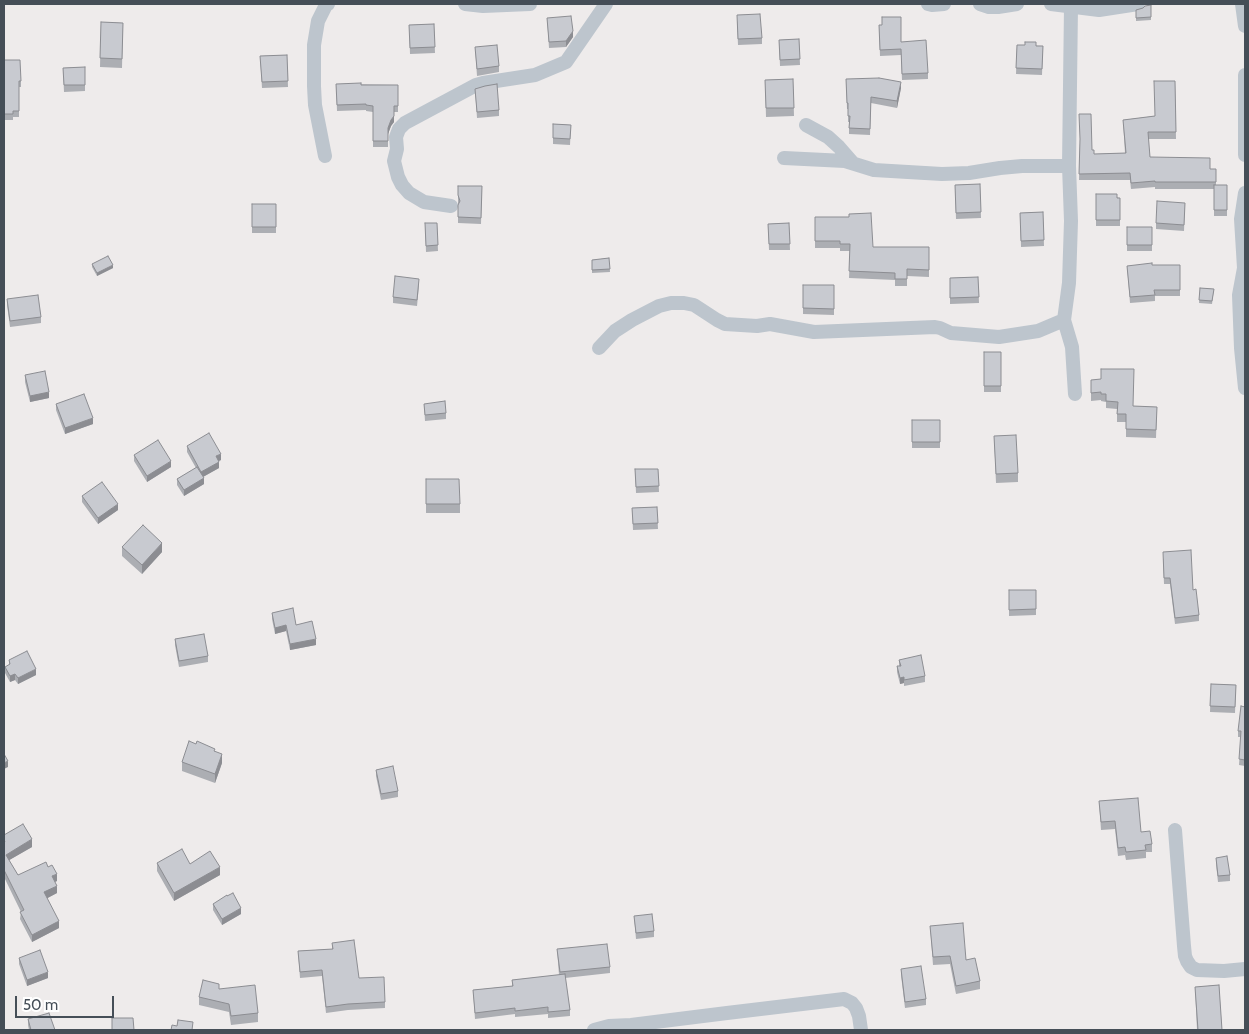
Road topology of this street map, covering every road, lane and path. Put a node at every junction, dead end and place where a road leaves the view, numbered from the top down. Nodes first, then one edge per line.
1 (327, 4) edge
2 (465, 4) edge
3 (530, 4) edge
4 (606, 4) edge
5 (928, 4) edge
6 (944, 4) edge
7 (980, 4) edge
8 (1017, 4) edge
9 (1050, 4) edge
10 (1138, 4) edge
11 (1242, 4) edge
12 (1071, 6) junction
13 (1245, 26) edge
14 (1245, 75) edge
15 (806, 125) dead end
16 (1245, 151) edge
17 (1245, 155) edge
18 (325, 156) dead end
19 (784, 158) dead end
20 (853, 163) junction
21 (1069, 166) junction
22 (1245, 193) edge
23 (451, 206) dead end
24 (1064, 320) junction
25 (599, 348) dead end
26 (1245, 388) edge
27 (1075, 394) dead end
28 (1175, 830) dead end
29 (1245, 970) edge
30 (594, 1030) edge
31 (861, 1030) edge

1 - 18 street
2 - 3 street
4 - 23 street
5 - 6 street
7 - 8 street
9 - 12 street
10 - 12 street
11 - 13 street
12 - 21 street
14 - 16 street
15 - 20 street
16 - 17 street
19 - 20 street
20 - 21 street
21 - 24 street
22 - 26 street
24 - 25 street
24 - 27 street
28 - 29 street
30 - 31 street

